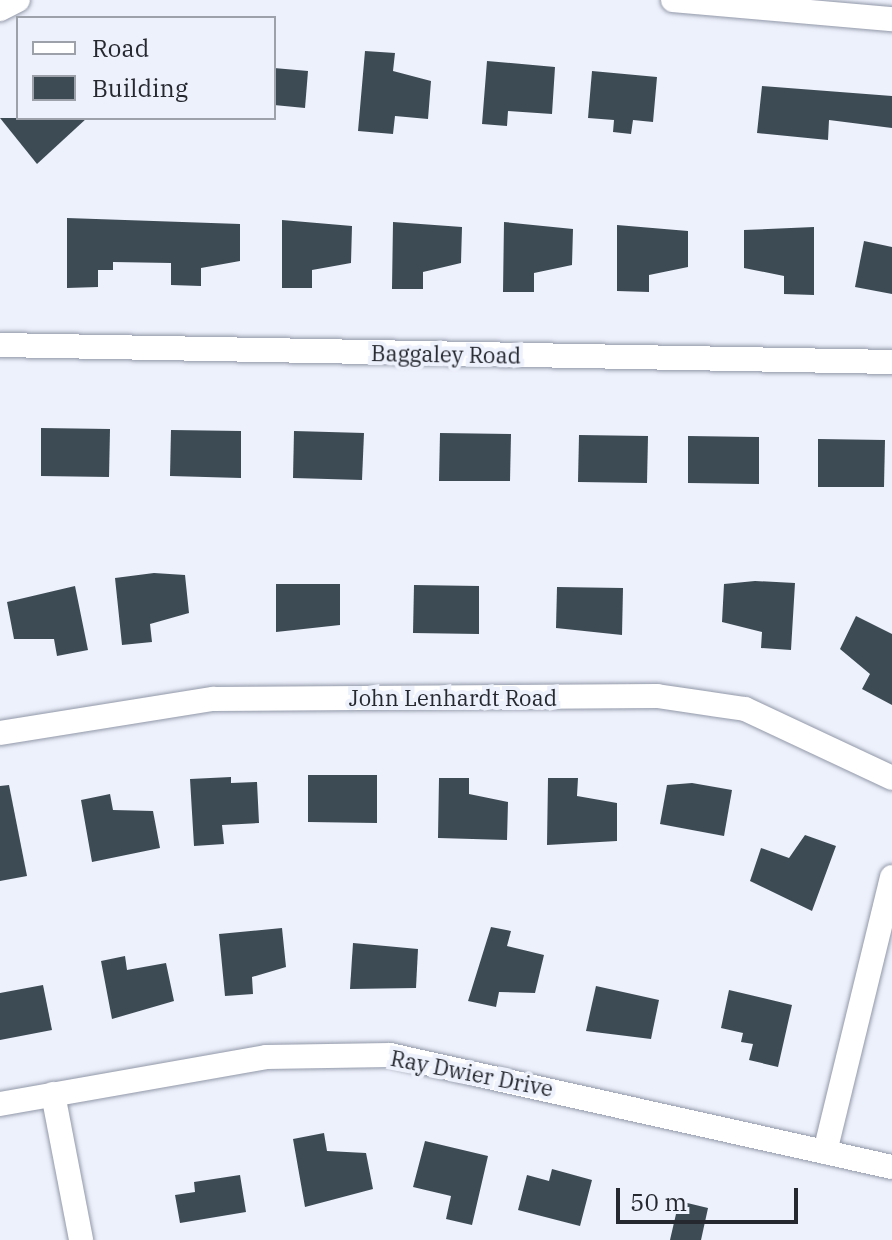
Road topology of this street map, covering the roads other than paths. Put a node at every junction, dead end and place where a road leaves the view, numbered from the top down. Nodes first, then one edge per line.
1 (18, 0) edge
2 (673, 0) edge
3 (0, 9) edge
4 (892, 19) edge
5 (0, 345) edge
6 (892, 362) edge
7 (0, 733) edge
8 (892, 778) edge
9 (892, 877) edge
10 (53, 1094) junction
11 (0, 1104) edge
12 (825, 1152) junction
13 (892, 1167) edge
14 (81, 1240) edge

1 - 3 street
2 - 4 street
5 - 6 street, Baggaley Road
7 - 8 street, John Lenhardt Road
9 - 12 street
10 - 11 street, Ray Dwier Drive
10 - 12 street, Ray Dwier Drive
10 - 14 street
12 - 13 street, Ray Dwier Drive

